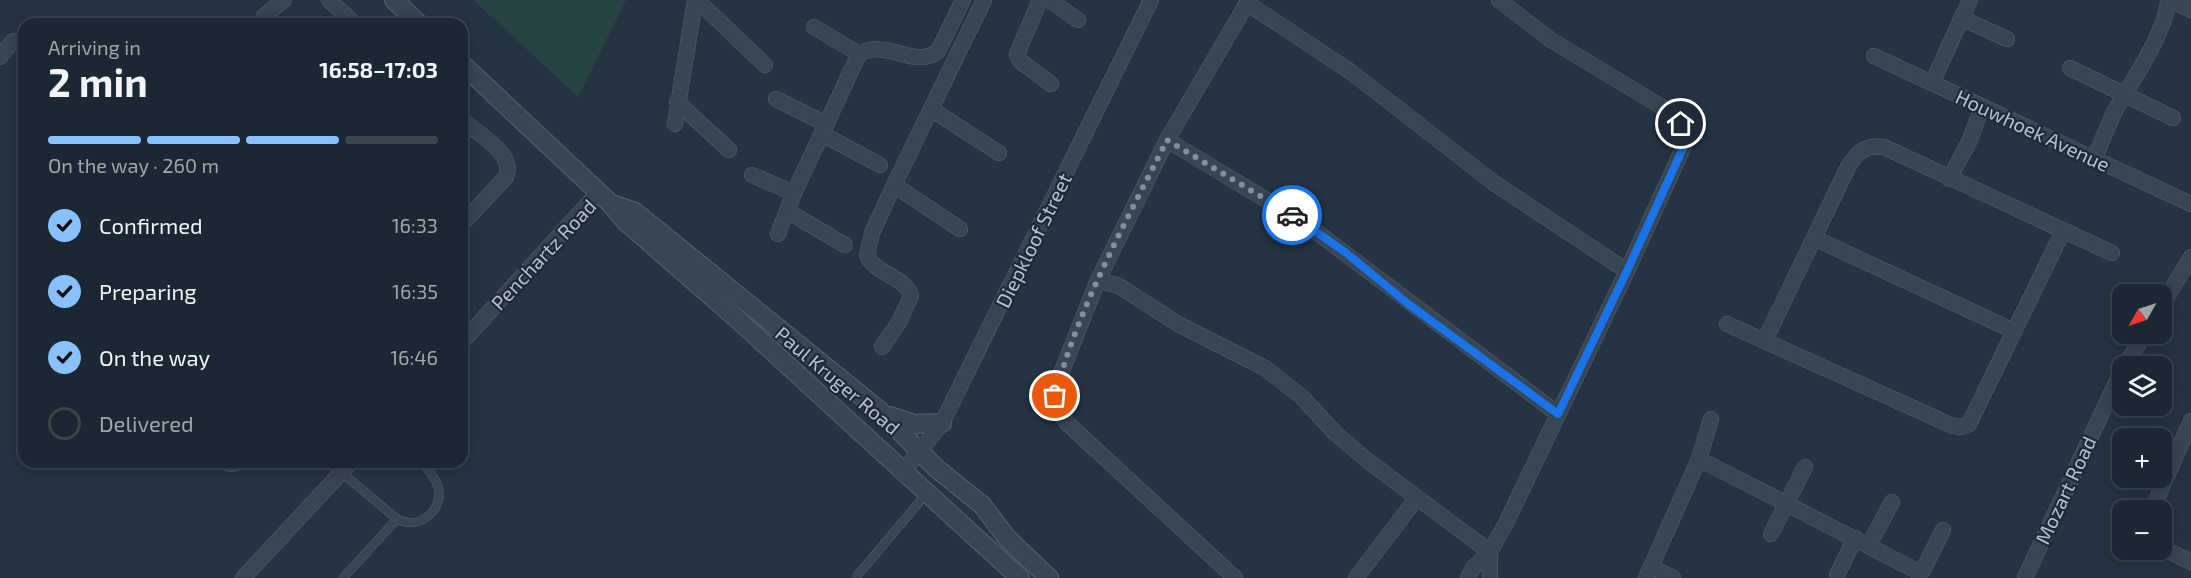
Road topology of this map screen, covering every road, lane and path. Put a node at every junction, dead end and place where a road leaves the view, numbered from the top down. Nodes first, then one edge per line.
1 (284, 0) edge
2 (329, 0) edge
3 (394, 0) edge
4 (696, 0) edge
5 (963, 0) edge
6 (984, 0) edge
7 (1040, 0) edge
8 (1049, 0) edge
9 (1151, 0) edge
10 (1499, 0) edge
11 (2169, 0) edge
12 (1248, 2) edge
13 (1963, 6) edge
14 (2191, 10) edge
15 (264, 16) dead end
16 (348, 18) edge
17 (413, 18) edge
18 (1078, 20) dead end
19 (814, 27) dead end
20 (2007, 39) dead end
21 (14, 41) dead end
22 (859, 54) junction
23 (1874, 56) dead end
24 (0, 57) edge
25 (765, 64) dead end
26 (2070, 68) dead end
27 (468, 70) edge
28 (1932, 83) junction
29 (1051, 84) dead end
30 (2125, 94) junction
31 (776, 99) dead end
32 (677, 102) junction
33 (1982, 107) junction
34 (931, 109) junction
35 (2174, 118) dead end
36 (675, 124) dead end
37 (468, 125) edge
38 (824, 129) junction
39 (1167, 140) junction
40 (729, 150) dead end
41 (999, 153) dead end
42 (2094, 159) junction
43 (880, 165) dead end
44 (752, 175) dead end
45 (1949, 179) junction
46 (894, 184) junction
47 (794, 193) junction
48 (605, 198) junction
49 (2191, 204) edge
50 (787, 211) junction
51 (468, 217) edge
52 (960, 229) dead end
53 (2063, 231) junction
54 (778, 234) dead end
55 (1814, 238) junction
56 (845, 245) dead end
57 (2112, 253) dead end
58 (2191, 257) edge
59 (1627, 271) junction
60 (1098, 280) junction
61 (2172, 288) edge
62 (1727, 324) dead end
63 (2014, 331) junction
64 (468, 336) edge
65 (1765, 340) junction
66 (882, 347) dead end
67 (2112, 391) edge
68 (880, 411) junction
69 (1558, 414) junction
70 (1711, 419) dead end
71 (2191, 421) edge
72 (942, 423) junction
73 (921, 451) junction
74 (1699, 459) junction
75 (1805, 467) dead end
76 (345, 468) edge
77 (347, 468) edge
78 (426, 468) edge
79 (902, 473) junction
80 (928, 492) junction
81 (1416, 499) junction
82 (2156, 500) edge
83 (1892, 502) dead end
84 (1787, 503) junction
85 (397, 519) junction
86 (1943, 530) dead end
87 (1771, 534) dead end
88 (1862, 542) junction
89 (1490, 552) junction
90 (2172, 553) edge
91 (2191, 562) edge
92 (1649, 572) edge
93 (1838, 575) dead end
94 (857, 576) dead end
95 (1920, 576) edge
96 (243, 578) edge
97 (343, 578) edge
98 (1020, 578) edge
99 (1049, 578) edge
100 (1235, 578) edge
101 (1356, 578) edge
102 (1468, 578) edge
103 (1490, 578) edge
104 (1673, 578) edge
105 (2025, 578) edge

1 - 15 street
2 - 16 street
3 - 17 street
4 - 25 street
4 - 32 street
5 - 22 street
6 - 34 street
7 - 29 street
8 - 18 street
9 - 72 street, Diepkloof Street
10 - 59 street
11 - 14 street
11 - 30 street
12 - 39 street
12 - 59 street
13 - 20 street
13 - 28 street
19 - 22 street
21 - 24 street
22 - 38 street
23 - 28 street, Houwhoek Avenue
26 - 30 street
27 - 48 street, Paul Kruger Road
28 - 33 street, Houwhoek Avenue
30 - 35 street
30 - 42 street
31 - 38 street
32 - 36 street
32 - 40 street
33 - 42 street, Houwhoek Avenue
33 - 45 street
34 - 41 street
34 - 46 street
37 - 51 street
38 - 43 street
38 - 47 street
39 - 60 street
39 - 69 street
42 - 49 street, Houwhoek Avenue
44 - 47 street
45 - 53 street
45 - 55 street
46 - 52 street
46 - 66 street
47 - 50 street
48 - 64 street, Penchartz Road
48 - 68 street, Paul Kruger Road
48 - 79 street, Paul Kruger Road
50 - 54 street
50 - 56 street
53 - 57 street
53 - 63 street
55 - 63 street
55 - 65 street
58 - 61 street
59 - 69 street
60 - 81 street
60 - 100 street
62 - 65 street
63 - 65 street
67 - 105 street, Mozart Road
68 - 72 street
68 - 73 street, Paul Kruger Road
69 - 89 street
70 - 74 street
71 - 82 street
72 - 73 street, Diepkloof Street
73 - 79 street, Diepkloof Street
73 - 99 street, Paul Kruger Road
74 - 84 street
74 - 92 street
75 - 84 street
76 - 96 street
77 - 85 lane
78 - 85 lane
79 - 80 street, Paul Kruger Road
80 - 94 lane
80 - 98 street, Paul Kruger Road
81 - 89 street
81 - 101 street
83 - 88 street
84 - 87 street
84 - 88 street
85 - 97 lane
86 - 95 street
88 - 93 street
88 - 95 street
89 - 102 street
89 - 103 street
90 - 91 street
92 - 104 street

